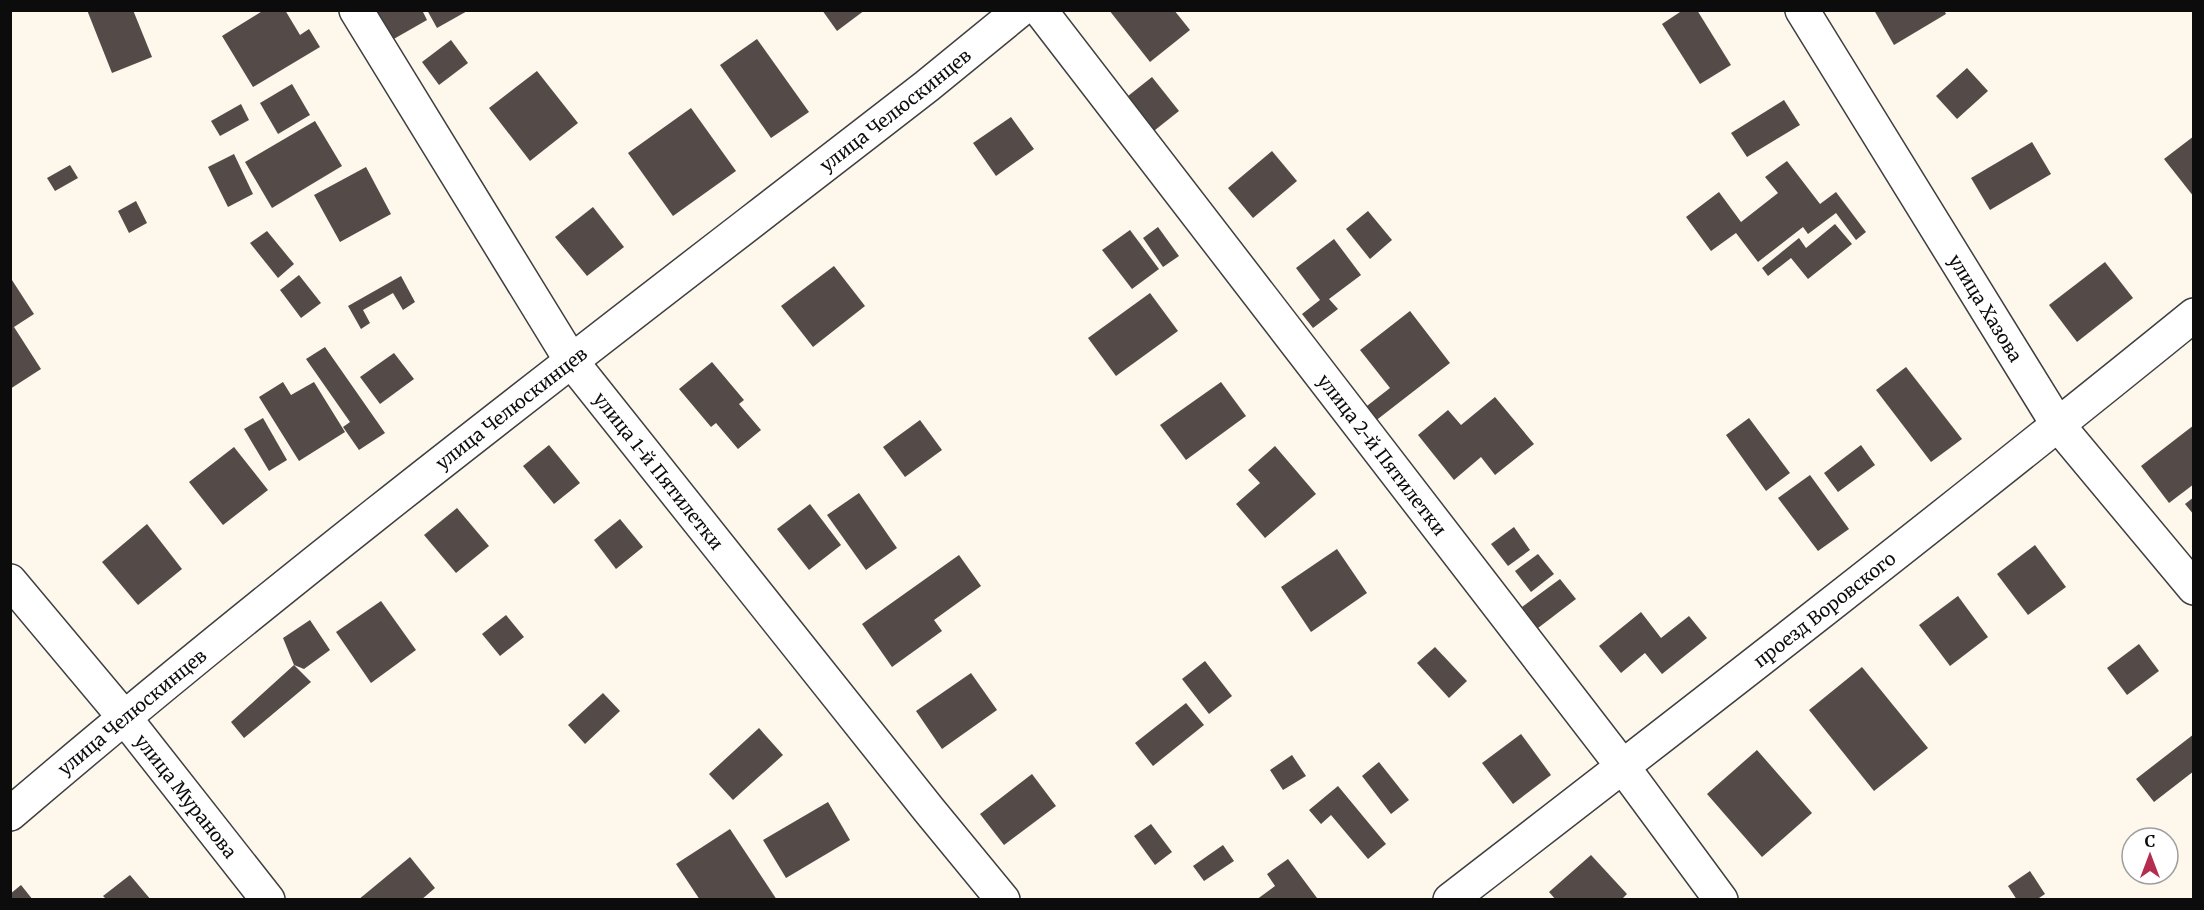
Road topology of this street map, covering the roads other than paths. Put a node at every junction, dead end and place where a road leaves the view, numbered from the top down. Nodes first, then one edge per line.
1 (356, 10) edge
2 (1020, 10) edge
3 (1040, 10) edge
4 (1802, 10) edge
5 (2193, 315) edge
6 (572, 362) junction
7 (2058, 425) junction
8 (10, 580) edge
9 (2193, 588) edge
10 (124, 717) junction
11 (1623, 767) junction
12 (10, 814) edge
13 (268, 900) edge
14 (1004, 900) edge
15 (1450, 900) edge
16 (1721, 900) edge

1 - 6 street, улица 1-й Пятилетки
2 - 6 street, улица Челюскинцев
3 - 11 street, улица 2-й Пятилетки
4 - 7 street, улица Хазова
5 - 7 street, проезд Воровского
6 - 10 street, улица Челюскинцев
6 - 14 street, улица 1-й Пятилетки
7 - 9 street, улица Хазова
7 - 11 street, проезд Воровского
8 - 10 street, улица Муранова
10 - 12 street, улица Челюскинцев
10 - 13 street, улица Муранова
11 - 15 street, проезд Воровского
11 - 16 street, улица 2-й Пятилетки

